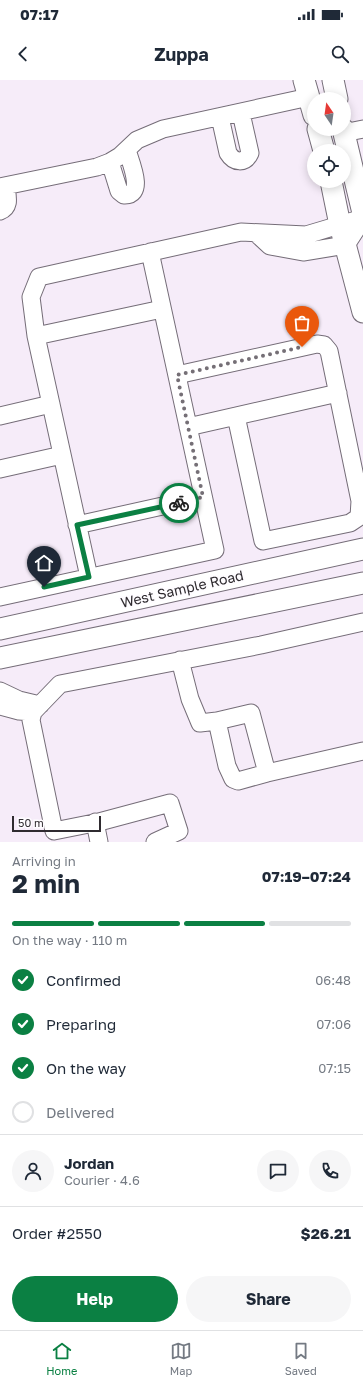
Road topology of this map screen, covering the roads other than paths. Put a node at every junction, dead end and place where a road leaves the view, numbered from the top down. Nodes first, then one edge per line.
1 (333, 80) edge
2 (336, 92) edge
3 (307, 97) edge
4 (240, 112) junction
5 (220, 117) junction
6 (351, 136) edge
7 (127, 150) junction
8 (110, 162) junction
9 (3, 187) edge
10 (332, 188) edge
11 (0, 211) edge
12 (363, 213) edge
13 (363, 219) edge
14 (340, 225) junction
15 (257, 234) junction
16 (346, 245) junction
17 (150, 252) junction
18 (162, 309) junction
19 (363, 312) edge
20 (36, 336) junction
21 (177, 375) junction
22 (338, 393) junction
23 (51, 404) junction
24 (0, 416) edge
25 (236, 416) junction
26 (188, 427) junction
27 (62, 455) junction
28 (0, 468) edge
29 (203, 497) junction
30 (77, 525) junction
31 (363, 549) edge
32 (89, 577) junction
33 (363, 583) edge
34 (0, 597) edge
35 (363, 622) edge
36 (0, 630) edge
37 (0, 658) edge
38 (180, 660) junction
39 (0, 691) edge
40 (0, 706) edge
41 (37, 709) junction
42 (217, 721) junction
43 (363, 751) edge
44 (267, 773) junction
45 (95, 822) junction
46 (99, 842) edge
47 (155, 842) edge

1 - 2 main road
3 - 4 street
4 - 5 street
4 - 5 street
5 - 7 street
6 - 12 main road
7 - 8 street
7 - 8 street
8 - 9 street
9 - 11 street
10 - 14 main road
13 - 14 street
13 - 16 street
14 - 15 street
14 - 16 main road
15 - 16 street
15 - 17 street
16 - 19 main road
17 - 18 street
17 - 20 street
18 - 20 street
18 - 21 street
20 - 23 street
21 - 22 street
21 - 26 street
22 - 25 street
22 - 25 street
23 - 24 street
23 - 27 street
25 - 26 street
26 - 29 street
27 - 28 street
27 - 30 street
29 - 30 street
29 - 32 street
30 - 32 street
31 - 36 main road, West Sample Road
32 - 34 street
33 - 37 main road, West Sample Road
35 - 38 street
38 - 41 street
38 - 42 street
39 - 41 street
40 - 41 street
41 - 45 street
42 - 44 street
42 - 44 street
43 - 44 street
45 - 46 street
45 - 47 street

